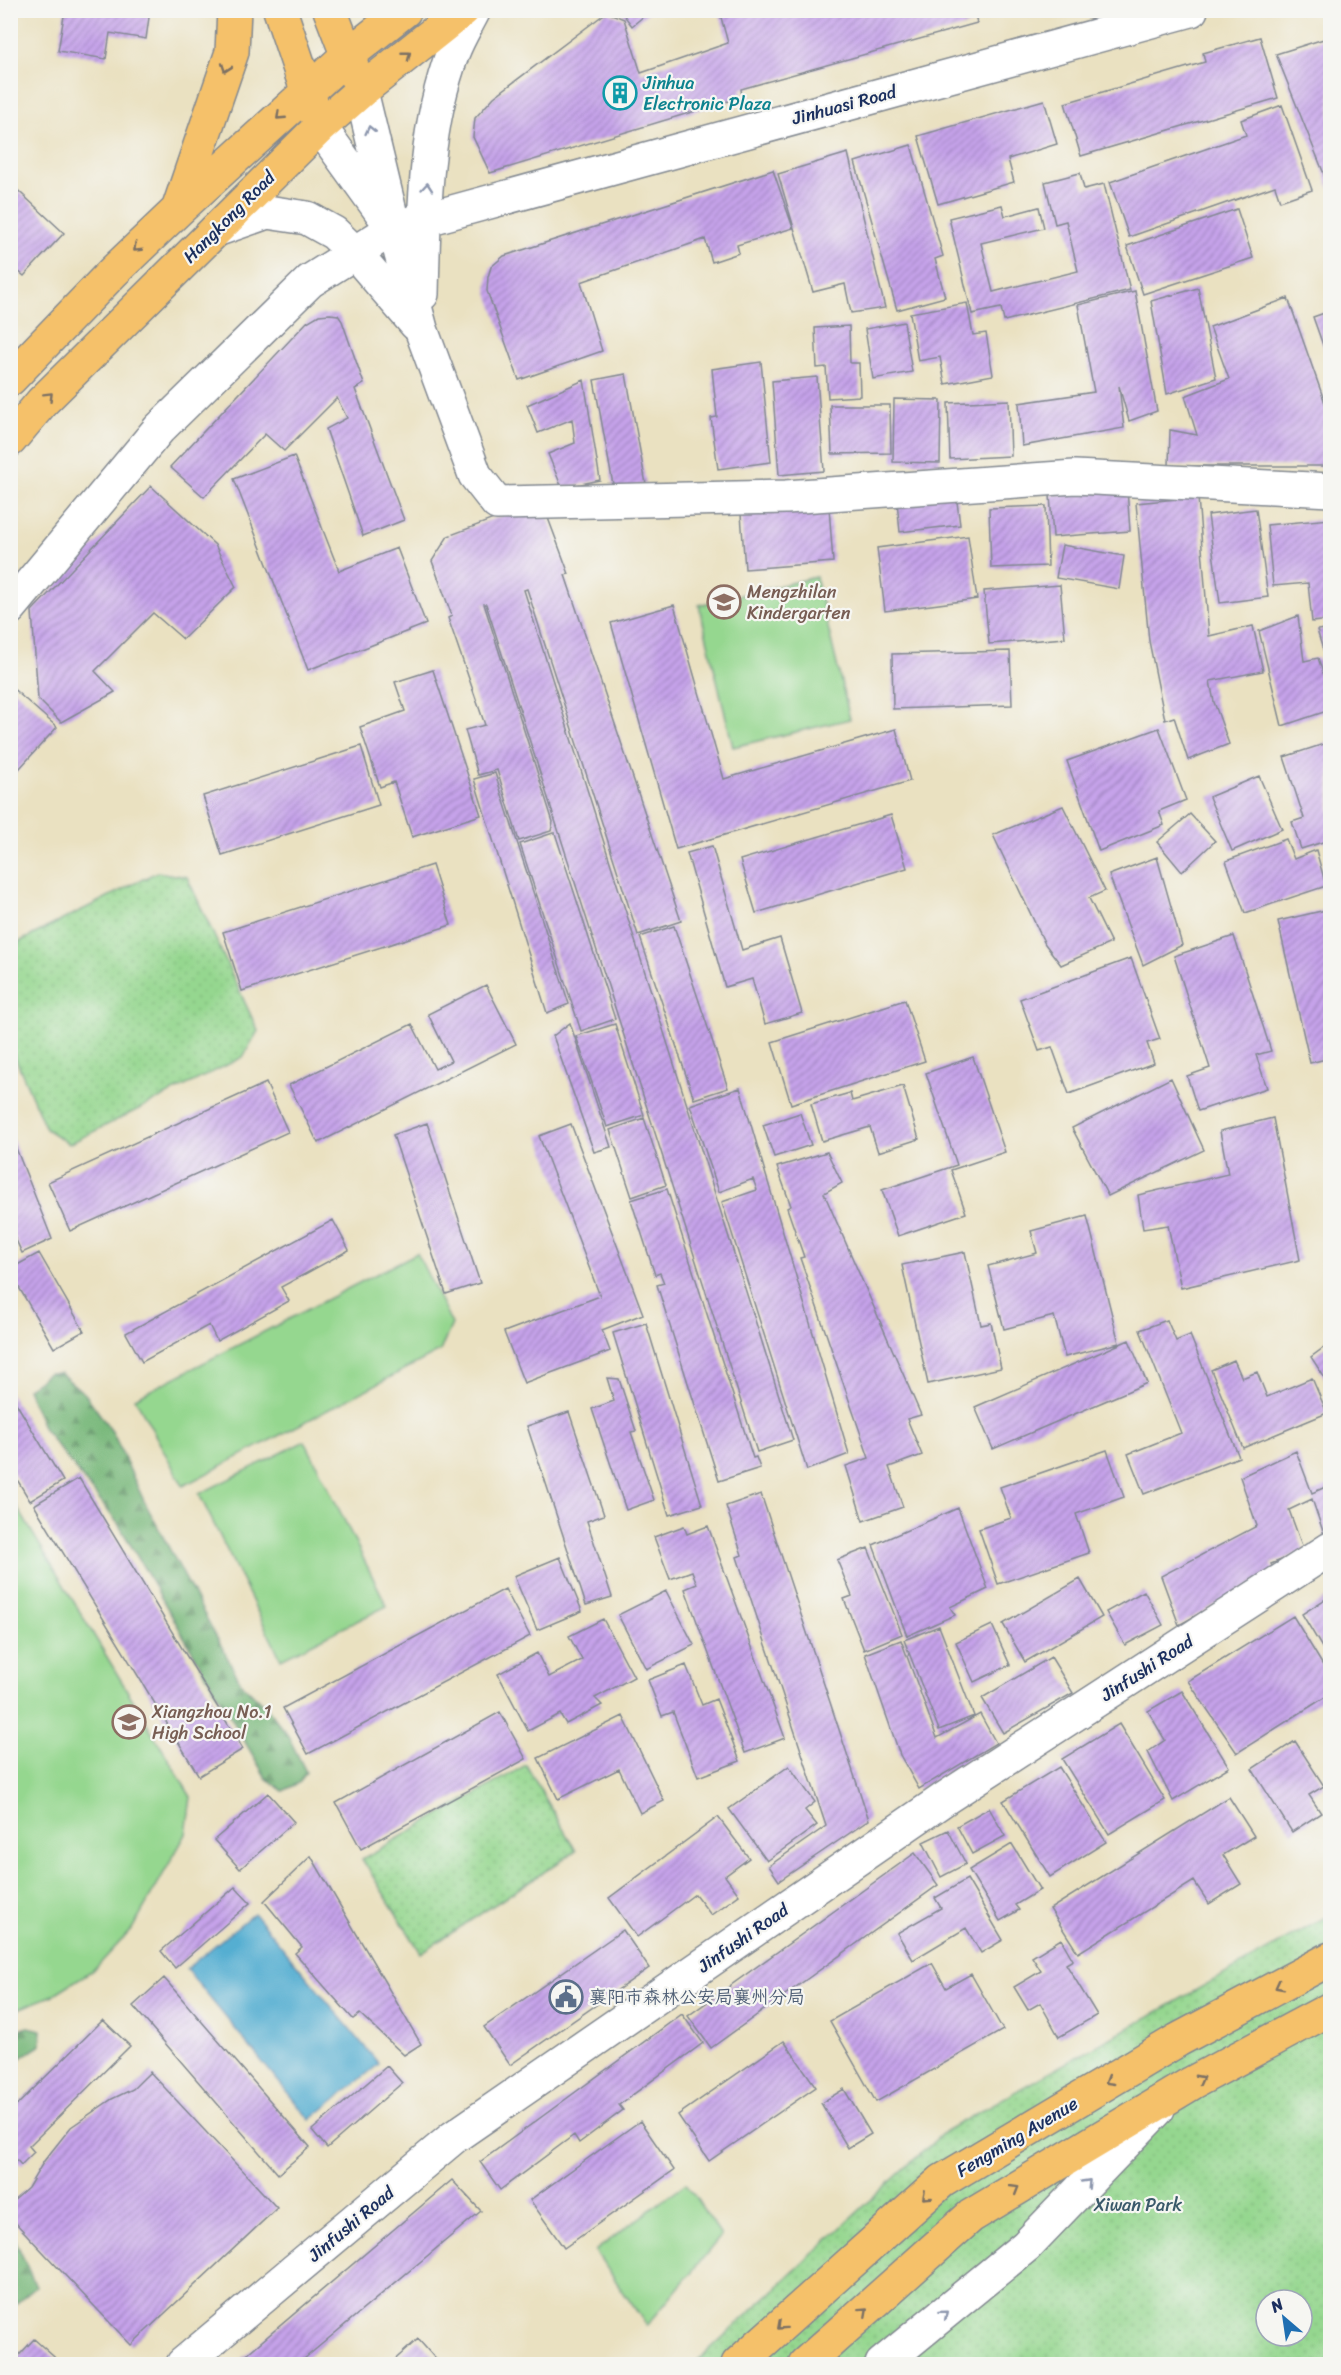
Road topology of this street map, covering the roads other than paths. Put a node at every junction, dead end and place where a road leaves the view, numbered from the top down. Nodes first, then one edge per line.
1 (234, 10) edge
2 (280, 10) edge
3 (330, 10) edge
4 (405, 10) edge
5 (463, 10) edge
6 (474, 10) edge
7 (1191, 10) edge
8 (348, 55) junction
9 (307, 91) junction
10 (361, 91) junction
11 (320, 127) junction
12 (178, 210) junction
13 (409, 224) junction
14 (216, 230) junction
15 (355, 253) junction
16 (421, 329) junction
17 (10, 380) edge
18 (10, 440) edge
19 (1330, 490) edge
20 (10, 608) edge
21 (1330, 1549) edge
22 (1330, 1959) edge
23 (1330, 2009) edge
24 (1171, 2096) junction
25 (183, 2364) edge
26 (738, 2364) edge
27 (805, 2364) edge
28 (882, 2364) edge

1 -> 12 main road
2 - 9 main road
3 - 8 main road
4 - 8 main road, Hangkong Road
10 -> 5 main road, Hangkong Road
13 -> 6 street
7 - 13 street, Jinhuasi Road
8 - 9 main road, Hangkong Road
8 - 10 main road
9 - 11 main road
9 -> 12 main road, Hangkong Road
10 - 11 main road, Hangkong Road
13 -> 10 street
11 - 13 street
11 - 14 main road, Hangkong Road
12 -> 17 main road, Hangkong Road
13 - 15 street, Jinhuasi Road
13 - 16 street
14 - 15 street
18 -> 14 main road, Hangkong Road
15 - 16 street
15 - 20 street, Jinhuasi Road
16 - 19 street
21 - 25 street, Jinfushi Road
22 -> 26 main road, Fengming Avenue
24 -> 23 main road
27 -> 24 main road
28 -> 24 street

